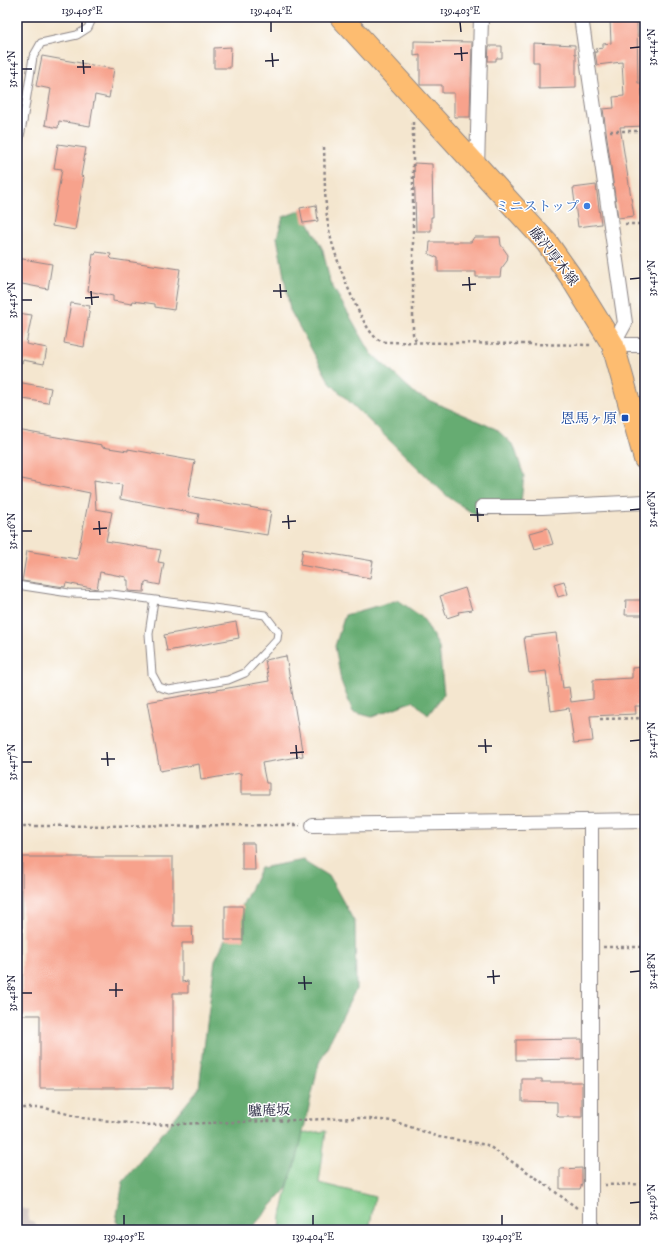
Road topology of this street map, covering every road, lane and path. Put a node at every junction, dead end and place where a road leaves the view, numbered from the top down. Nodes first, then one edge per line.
1 (93, 17) edge
2 (341, 17) edge
3 (481, 17) edge
4 (581, 17) edge
5 (420, 105) junction
6 (20, 120) edge
7 (598, 131) junction
8 (645, 131) edge
9 (324, 147) dead end
10 (17, 151) edge
11 (477, 169) junction
12 (645, 224) edge
13 (610, 226) junction
14 (417, 343) junction
15 (612, 345) junction
16 (645, 345) edge
17 (645, 458) edge
18 (645, 502) edge
19 (482, 507) dead end
20 (17, 586) edge
21 (154, 600) junction
22 (645, 718) edge
23 (600, 719) dead end
24 (645, 820) edge
25 (591, 821) junction
26 (313, 825) joint
27 (17, 826) edge
28 (590, 947) junction
29 (645, 947) edge
30 (17, 1108) edge
31 (645, 1184) edge
32 (592, 1185) junction
33 (591, 1224) edge

1 - 6 lane
2 - 5 main road, 藤沢厚木線
3 - 11 street
4 - 7 street
5 - 11 main road, 藤沢厚木線
5 - 14 path
6 - 10 lane
7 - 8 path
7 - 13 street
9 - 14 path
11 - 15 main road, 藤沢厚木線
12 - 13 path
13 - 15 street
14 - 15 path
15 - 16 street
15 - 17 main road, 藤沢厚木線
18 - 19 street
20 - 21 lane
21 - 21 lane
22 - 23 path
24 - 25 street
25 - 26 street
25 - 28 street
26 - 27 path
28 - 29 path
28 - 32 street
30 - 33 path, 驢庵坂
31 - 32 path
32 - 33 street

